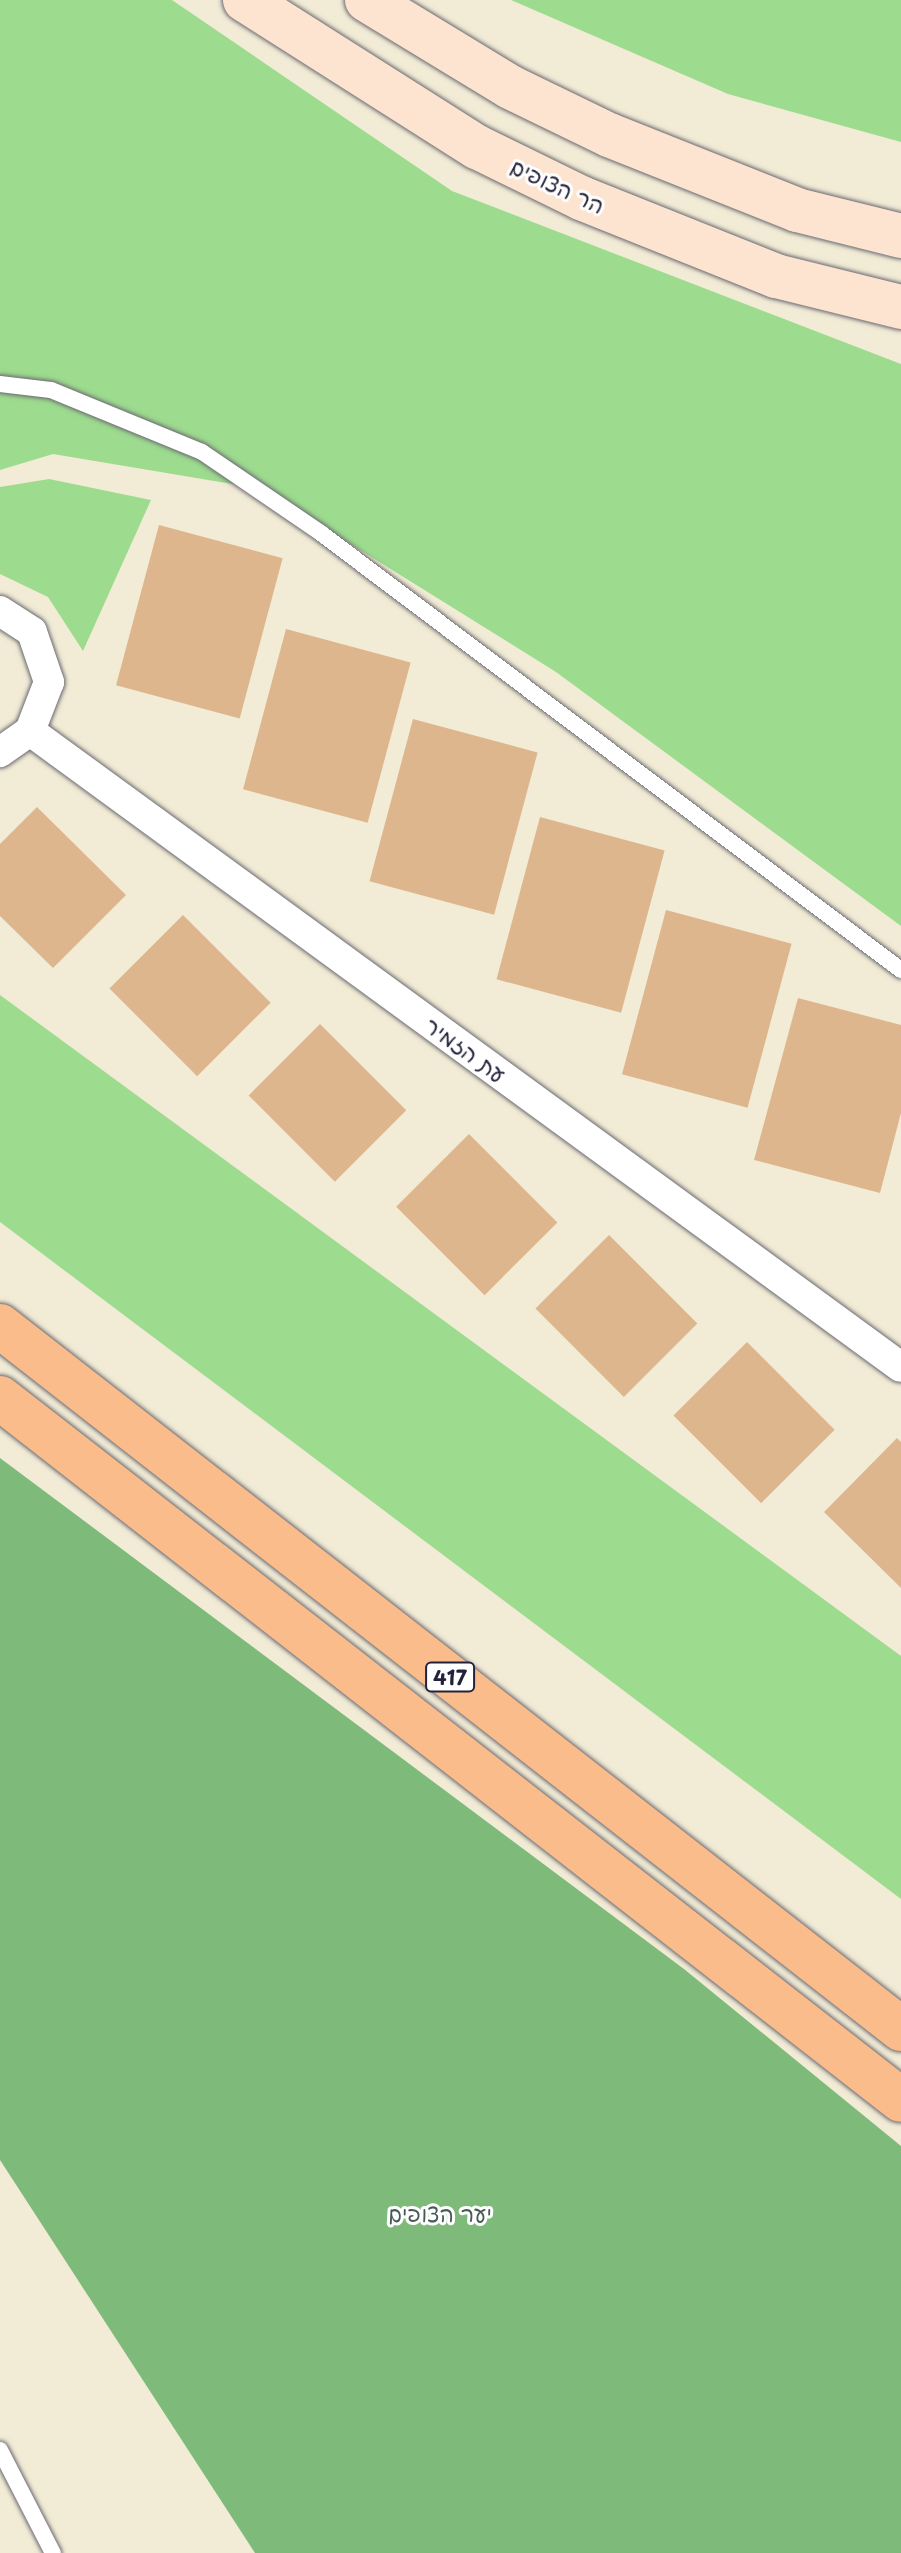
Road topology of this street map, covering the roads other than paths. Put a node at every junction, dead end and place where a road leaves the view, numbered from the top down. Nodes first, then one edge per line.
1 (245, 0) edge
2 (367, 0) edge
3 (901, 236) edge
4 (901, 307) edge
5 (0, 384) edge
6 (0, 611) edge
7 (30, 731) junction
8 (0, 752) edge
9 (901, 970) edge
10 (0, 1326) edge
11 (901, 1367) edge
12 (0, 1398) edge
13 (901, 2029) edge
14 (901, 2100) edge
15 (0, 2450) edge
16 (53, 2553) edge

1 - 4 main road, הר הצופים
2 - 3 main road
5 - 9 lane
6 - 7 street
7 - 8 street
7 - 11 street, עת הזמיר
10 - 13 main road, 417
12 - 14 main road, 417
15 - 16 lane

